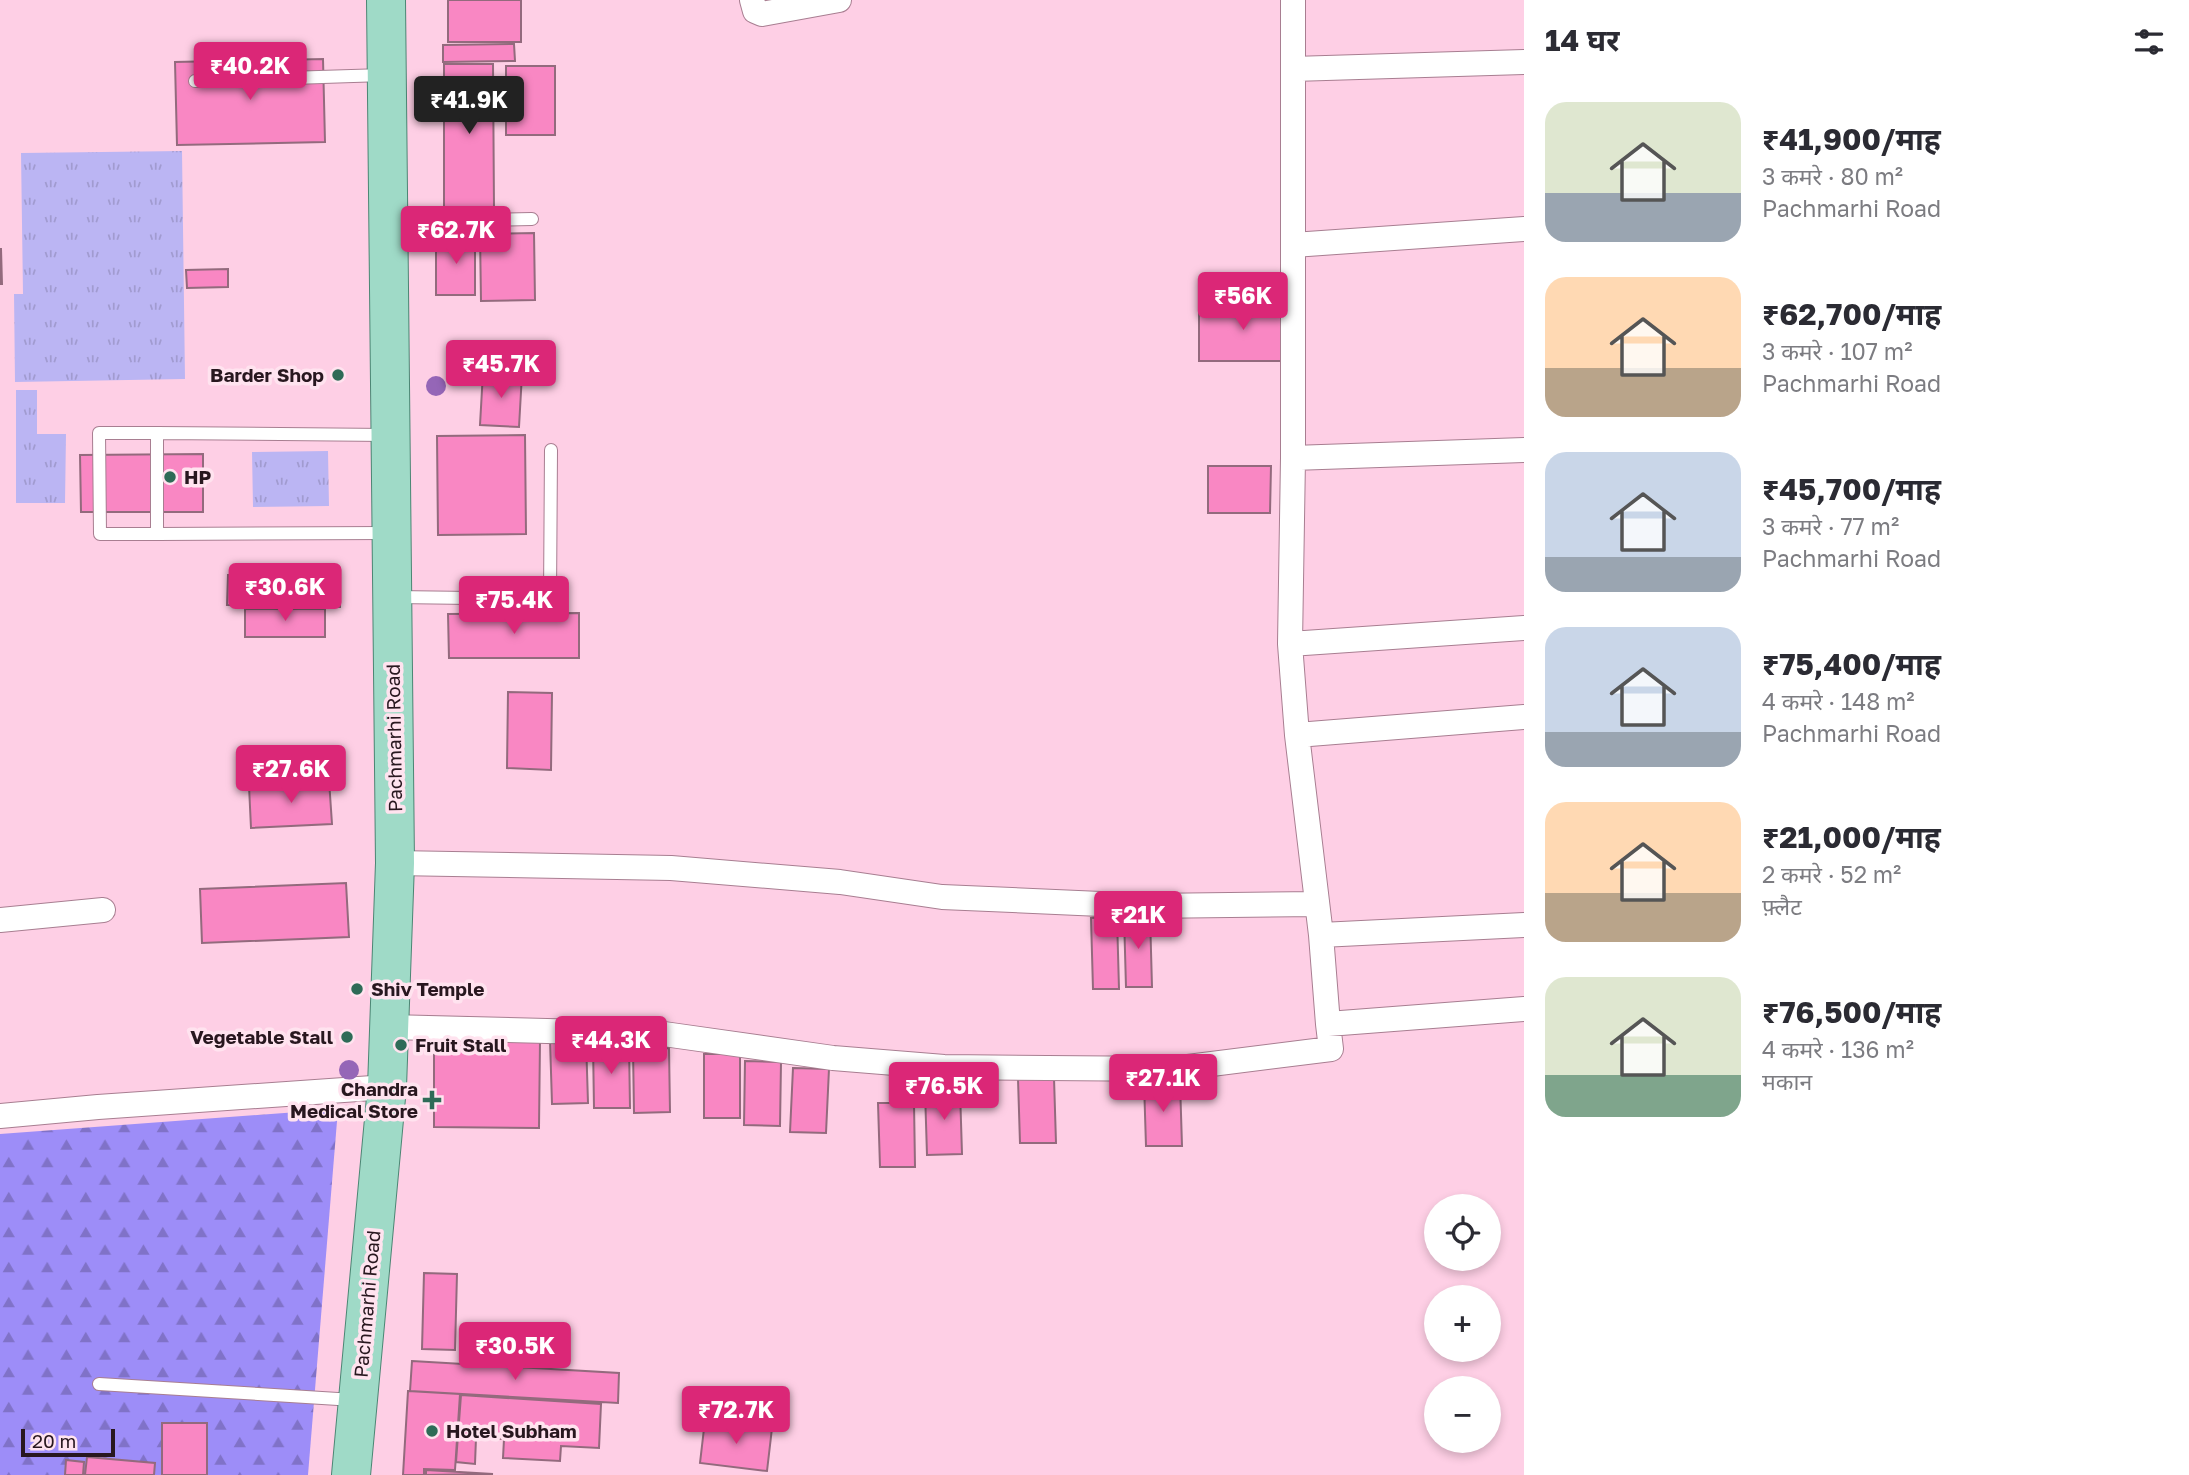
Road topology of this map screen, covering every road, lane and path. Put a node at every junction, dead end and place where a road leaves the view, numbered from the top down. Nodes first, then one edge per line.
1 (386, 0) edge
2 (752, 0) edge
3 (839, 0) edge
4 (1293, 0) edge
5 (1524, 62) edge
6 (1293, 69) junction
7 (386, 75) junction
8 (195, 81) dead end
9 (532, 219) dead end
10 (388, 222) junction
11 (1524, 229) edge
12 (1293, 245) junction
13 (157, 433) junction
14 (391, 435) junction
15 (551, 450) dead end
16 (1524, 450) edge
17 (1293, 458) junction
18 (391, 533) junction
19 (157, 534) junction
20 (393, 597) junction
21 (1524, 628) edge
22 (1290, 644) junction
23 (1524, 718) edge
24 (1297, 735) junction
25 (395, 863) junction
26 (1317, 904) junction
27 (103, 910) dead end
28 (0, 920) edge
29 (1524, 925) edge
30 (1321, 935) junction
31 (1524, 1009) edge
32 (1328, 1024) junction
33 (389, 1027) junction
34 (387, 1087) junction
35 (0, 1116) edge
36 (99, 1384) dead end
37 (358, 1400) junction
38 (351, 1475) edge

1 - 7 main road, Pachmarhi Road
2 - 3 street
4 - 6 street
5 - 6 street
6 - 12 street
7 - 8 lane
7 - 10 main road, Pachmarhi Road
9 - 10 lane
10 - 14 main road, Pachmarhi Road
11 - 12 street
12 - 17 street
13 - 14 lane
13 - 19 lane
13 - 19 lane
14 - 18 main road, Pachmarhi Road
15 - 20 lane
16 - 17 street
17 - 22 street
18 - 19 lane
18 - 20 main road, Pachmarhi Road
20 - 25 main road, Pachmarhi Road
21 - 22 street
22 - 24 street
23 - 24 street
24 - 26 street
25 - 26 street
25 - 33 main road, Pachmarhi Road
26 - 30 street
27 - 28 street
29 - 30 street
30 - 32 street
31 - 32 street
32 - 33 street
33 - 34 main road, Pachmarhi Road
34 - 35 street
34 - 37 main road, Pachmarhi Road
36 - 37 lane
37 - 38 main road, Pachmarhi Road

